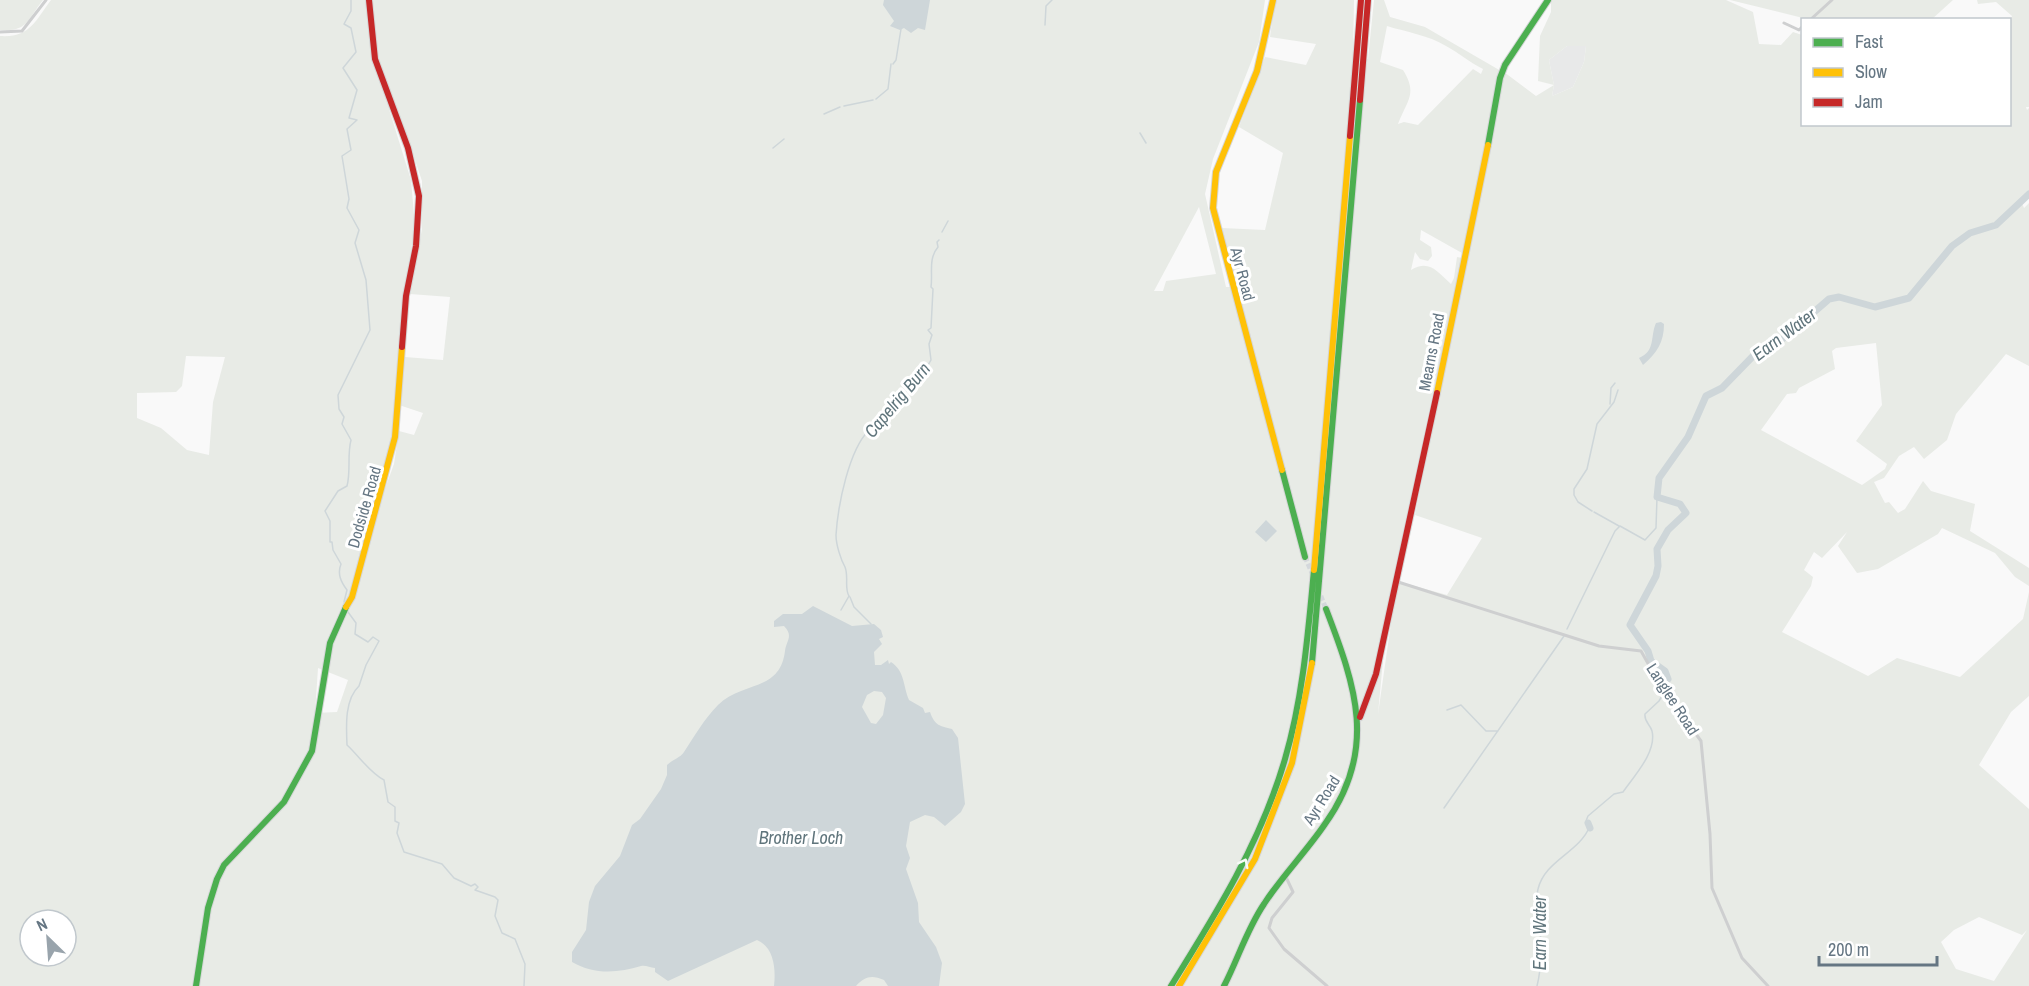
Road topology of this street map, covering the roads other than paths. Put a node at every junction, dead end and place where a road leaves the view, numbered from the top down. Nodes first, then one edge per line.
1 (46, 0) edge
2 (369, 0) edge
3 (1272, 0) edge
4 (1370, 0) edge
5 (1548, 0) edge
6 (1832, 0) edge
7 (1361, 2) edge
8 (1812, 18) edge
9 (1784, 23) dead end
10 (1801, 28) edge
11 (0, 32) edge
12 (1305, 557) tunnel mouth
13 (1395, 581) junction
14 (1326, 609) tunnel mouth
15 (1360, 717) junction
16 (1285, 875) junction
17 (196, 986) edge
18 (1171, 986) edge
19 (1179, 986) edge
20 (1224, 986) edge
21 (1327, 986) edge
22 (1768, 986) edge

1 - 11 street
2 - 17 main road, Dodside Road
3 - 12 main road, Ayr Road
4 - 19 main road
5 - 13 main road, Mearns Road
6 - 8 street
18 -> 7 main road
9 - 10 street
13 - 15 main road, Mearns Road
13 - 22 street, Langlee Road
14 - 15 main road, Ayr Road
15 - 16 main road, Ayr Road
16 - 20 main road, Ayr Road
16 - 21 street

